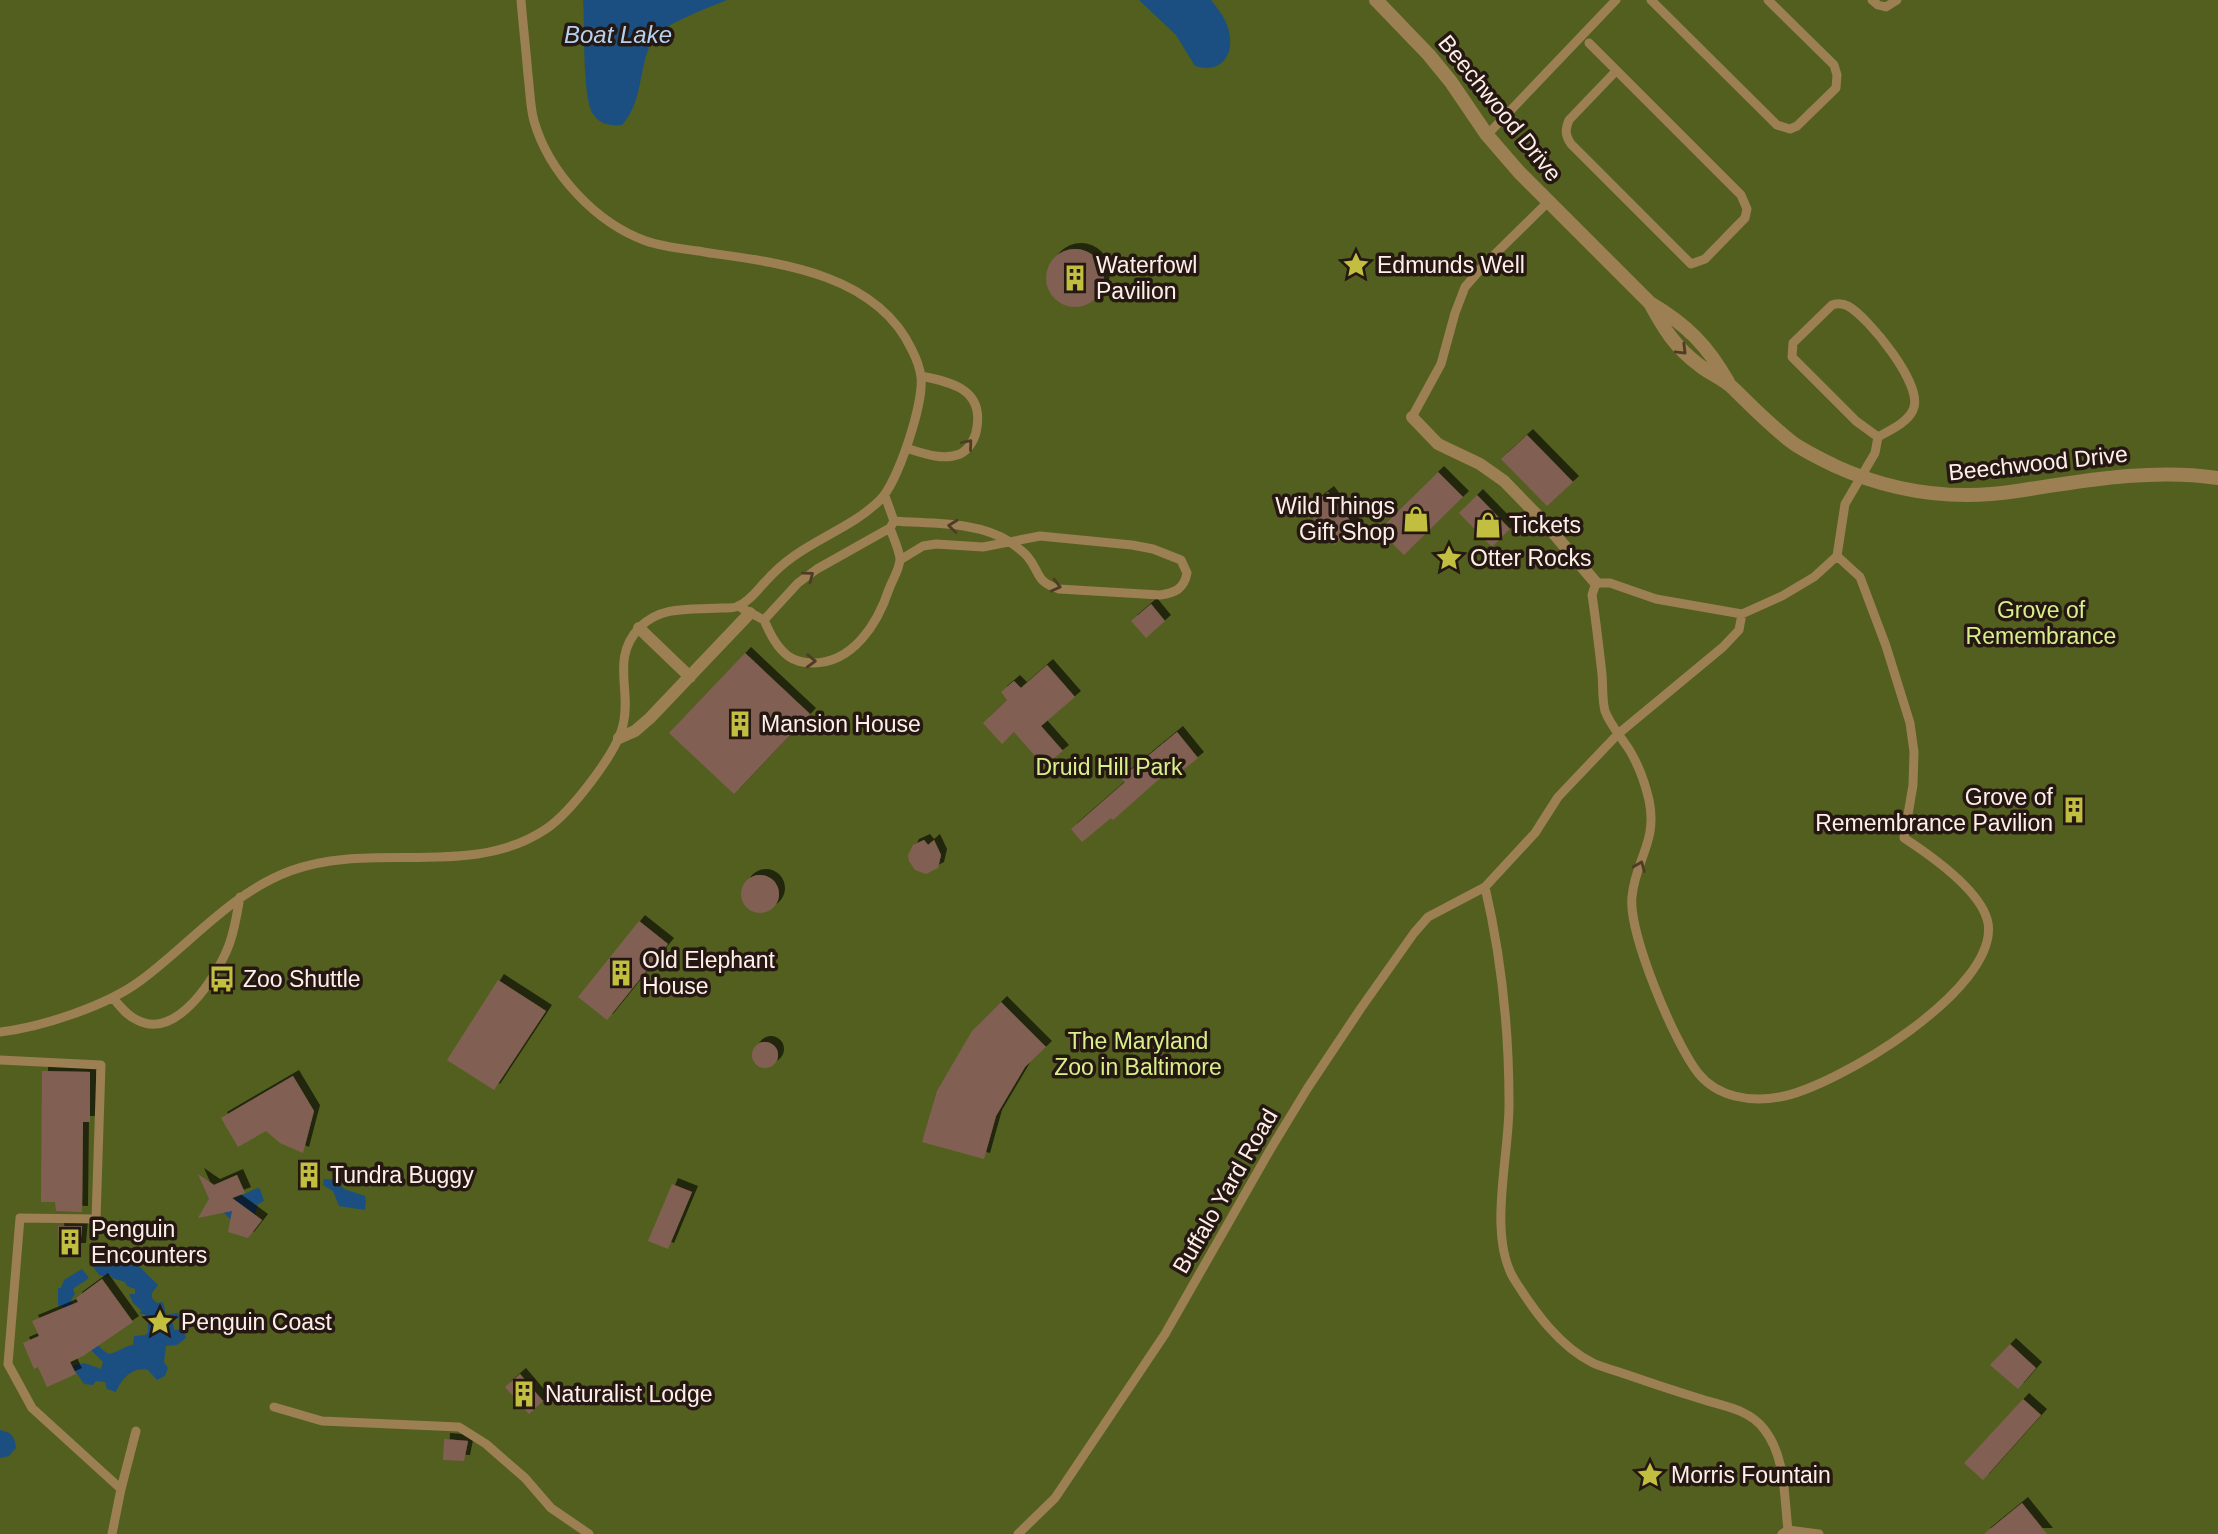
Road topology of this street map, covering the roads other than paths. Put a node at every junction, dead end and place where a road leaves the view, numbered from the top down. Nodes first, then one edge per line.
1 (521, 0) edge
2 (1376, 0) edge
3 (1616, 0) edge
4 (1651, 0) edge
5 (1768, 0) edge
6 (1872, 0) edge
7 (1897, 0) edge
8 (1589, 44) dead end
9 (1616, 71) junction
10 (1486, 135) junction
11 (1548, 202) junction
12 (921, 376) junction
13 (1412, 417) joint
14 (1878, 437) junction
15 (906, 448) junction
16 (1860, 477) junction
17 (2218, 478) edge
18 (885, 496) junction
19 (892, 524) junction
20 (1009, 542) junction
21 (1837, 556) junction
22 (900, 560) junction
23 (1596, 583) junction
24 (744, 610) junction
25 (1742, 614) junction
26 (764, 620) junction
27 (639, 628) junction
28 (690, 677) junction
29 (1618, 734) junction
30 (619, 738) junction
31 (1485, 887) junction
32 (240, 897) junction
33 (113, 998) junction
34 (0, 1032) edge
35 (0, 1060) edge
36 (274, 1408) dead end
37 (136, 1432) dead end
38 (121, 1489) junction
39 (1785, 1532) edge
40 (112, 1534) edge
41 (589, 1534) edge
42 (1018, 1534) edge
43 (1819, 1534) edge

1 - 12 lane
2 - 10 street, Beechwood Drive
3 - 10 lane
4 - 5 lane
6 - 7 lane
8 - 9 lane
9 - 9 lane
10 - 11 street, Beechwood Drive
11 - 13 lane
11 - 16 street, Beechwood Drive
12 - 15 lane
15 -> 12 lane
13 - 23 street
14 - 14 lane
14 - 16 lane
15 - 18 lane
16 - 17 street, Beechwood Drive
16 - 21 lane
18 - 19 lane
18 - 24 lane
20 -> 19 lane
19 - 22 lane
26 -> 19 lane
20 -> 20 lane
20 - 22 lane
21 - 25 lane
21 -> 29 lane
26 -> 22 lane
23 - 25 lane
23 - 29 lane
24 - 26 lane
24 - 27 lane
24 - 28 street
25 - 29 lane, Buffalo Yard Road
27 - 28 street
27 - 30 lane
28 - 30 street
29 - 31 lane, Buffalo Yard Road
30 - 32 lane
31 - 39 lane
31 - 42 lane, Buffalo Yard Road
32 - 33 lane
32 - 33 lane
33 - 34 lane
35 - 38 lane
36 - 41 lane
37 - 38 lane
38 - 40 lane
39 - 43 lane

